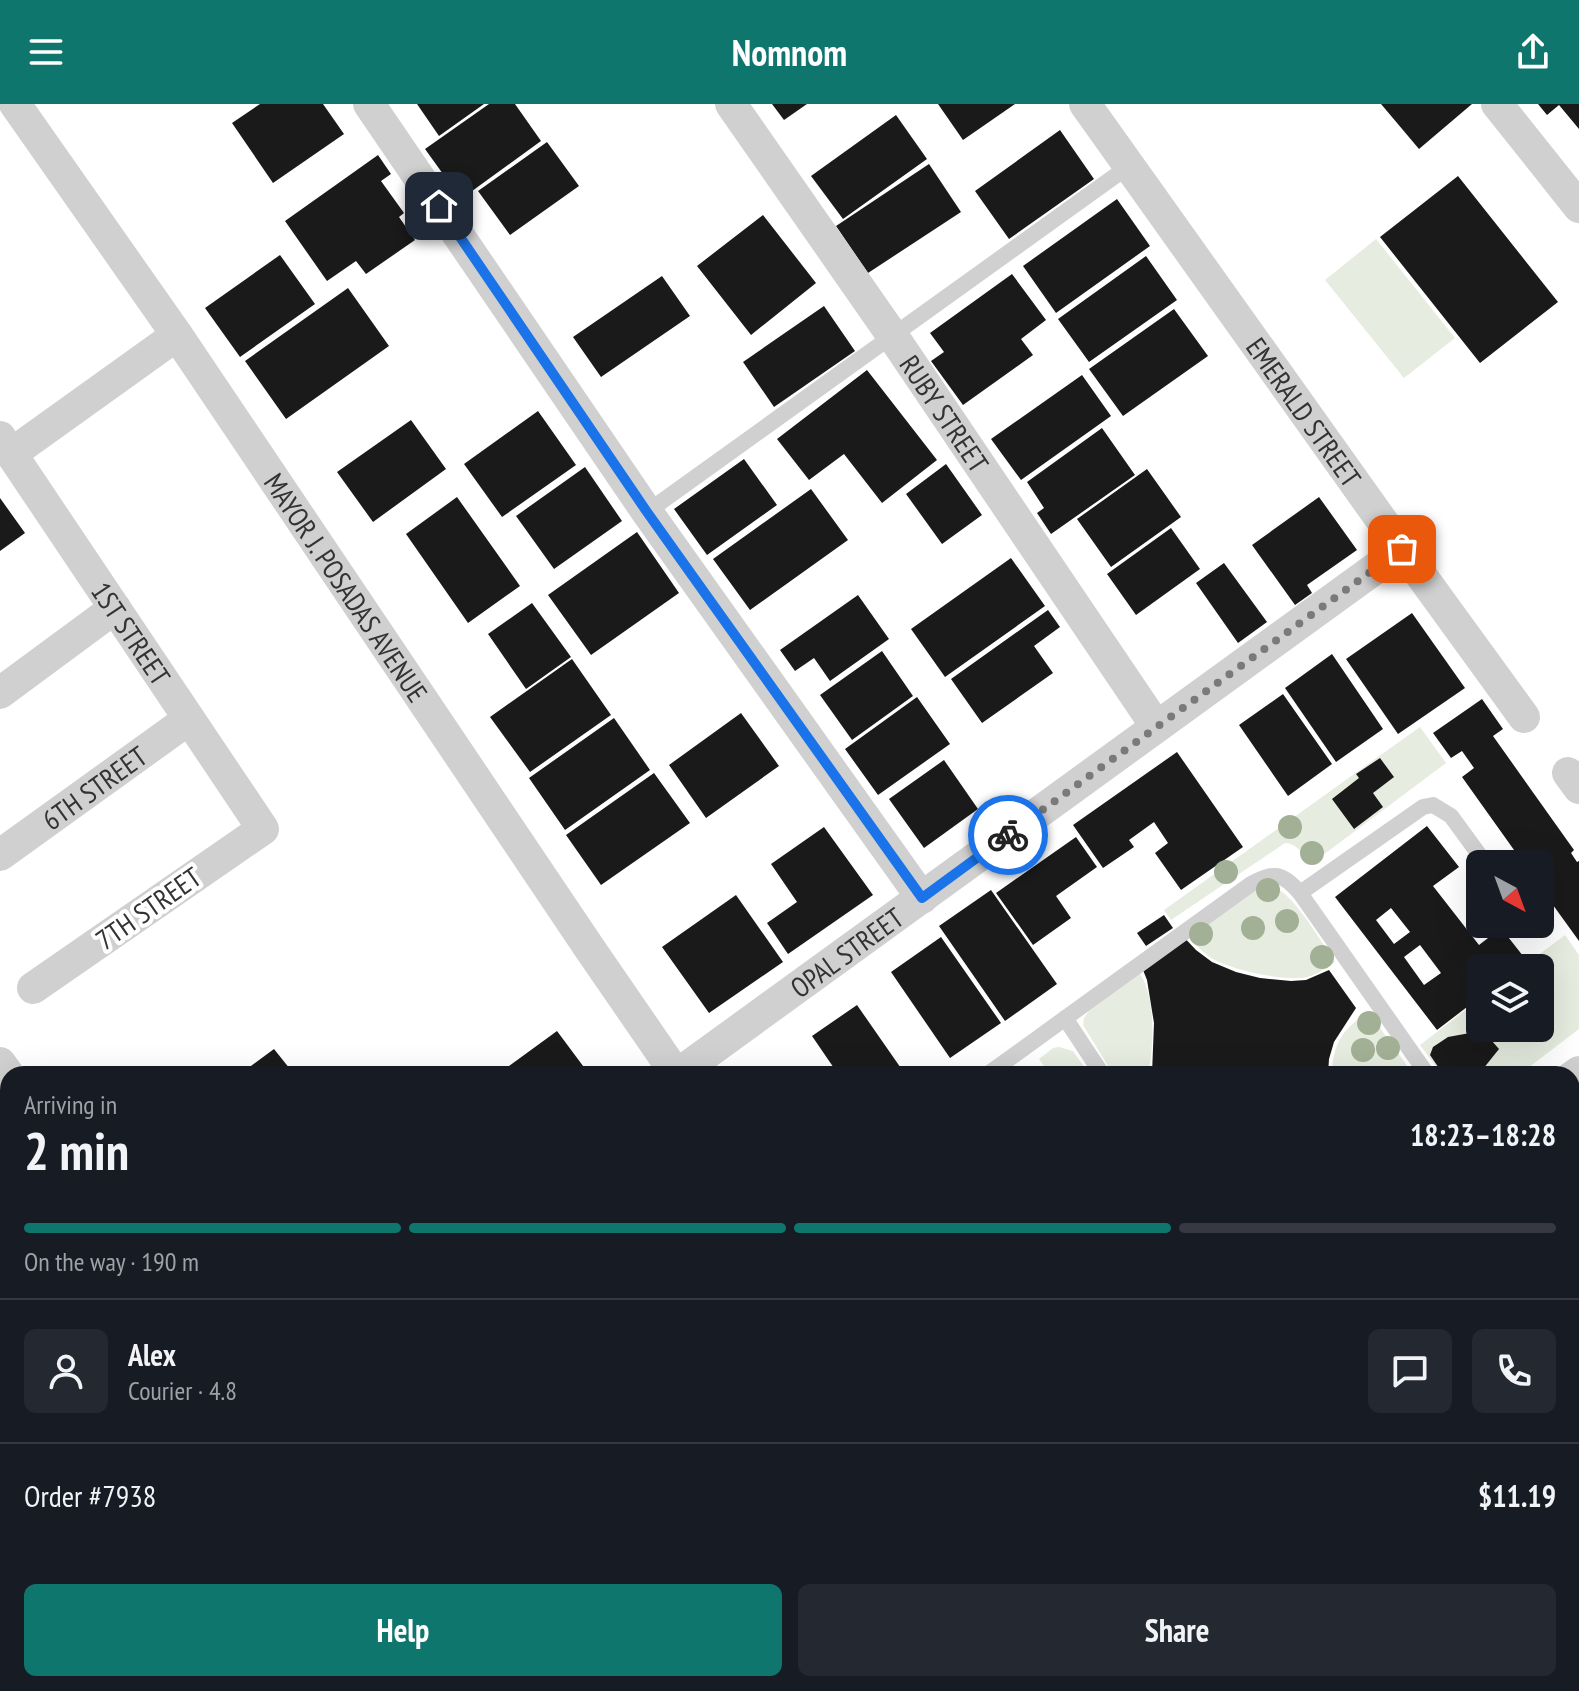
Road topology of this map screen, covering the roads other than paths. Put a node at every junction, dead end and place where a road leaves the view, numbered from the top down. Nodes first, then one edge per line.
1 (15, 104) edge
2 (369, 104) edge
3 (731, 104) edge
4 (1085, 104) edge
5 (1497, 104) edge
6 (1129, 166) junction
7 (1579, 207) edge
8 (177, 335) junction
9 (892, 335) junction
10 (6, 446) edge
11 (647, 512) junction
12 (1402, 549) junction
13 (115, 608) junction
14 (0, 693) edge
15 (1524, 717) dead end
16 (189, 719) junction
17 (1156, 726) junction
18 (263, 829) joint
19 (1476, 850) edge
20 (0, 855) edge
21 (1300, 893) junction
22 (922, 898) junction
23 (33, 988) dead end
24 (1065, 1018) junction
25 (671, 1066) edge
26 (688, 1066) edge
27 (999, 1066) edge
28 (1097, 1066) edge
29 (1419, 1066) edge

1 - 8 street, MAYOR J. POSADAS AVENUE
2 - 11 street
3 - 9 street, RUBY STREET
4 - 6 street, EMERALD STREET
5 - 7 street
6 - 9 lane
6 - 12 street, EMERALD STREET
8 - 10 street
8 - 25 street, MAYOR J. POSADAS AVENUE
9 - 11 lane
9 - 17 street, RUBY STREET
10 - 13 street, 1ST STREET
11 - 22 street
12 - 15 street, EMERALD STREET
12 - 17 street, OPAL STREET
13 - 14 street
13 - 16 street, 1ST STREET
16 - 18 street, 1ST STREET
16 - 20 street, 6TH STREET
17 - 22 street, OPAL STREET
18 - 23 street, 7TH STREET
19 - 21 lane
21 - 24 lane
21 - 29 lane
22 - 26 street, OPAL STREET
24 - 27 lane
24 - 28 lane

